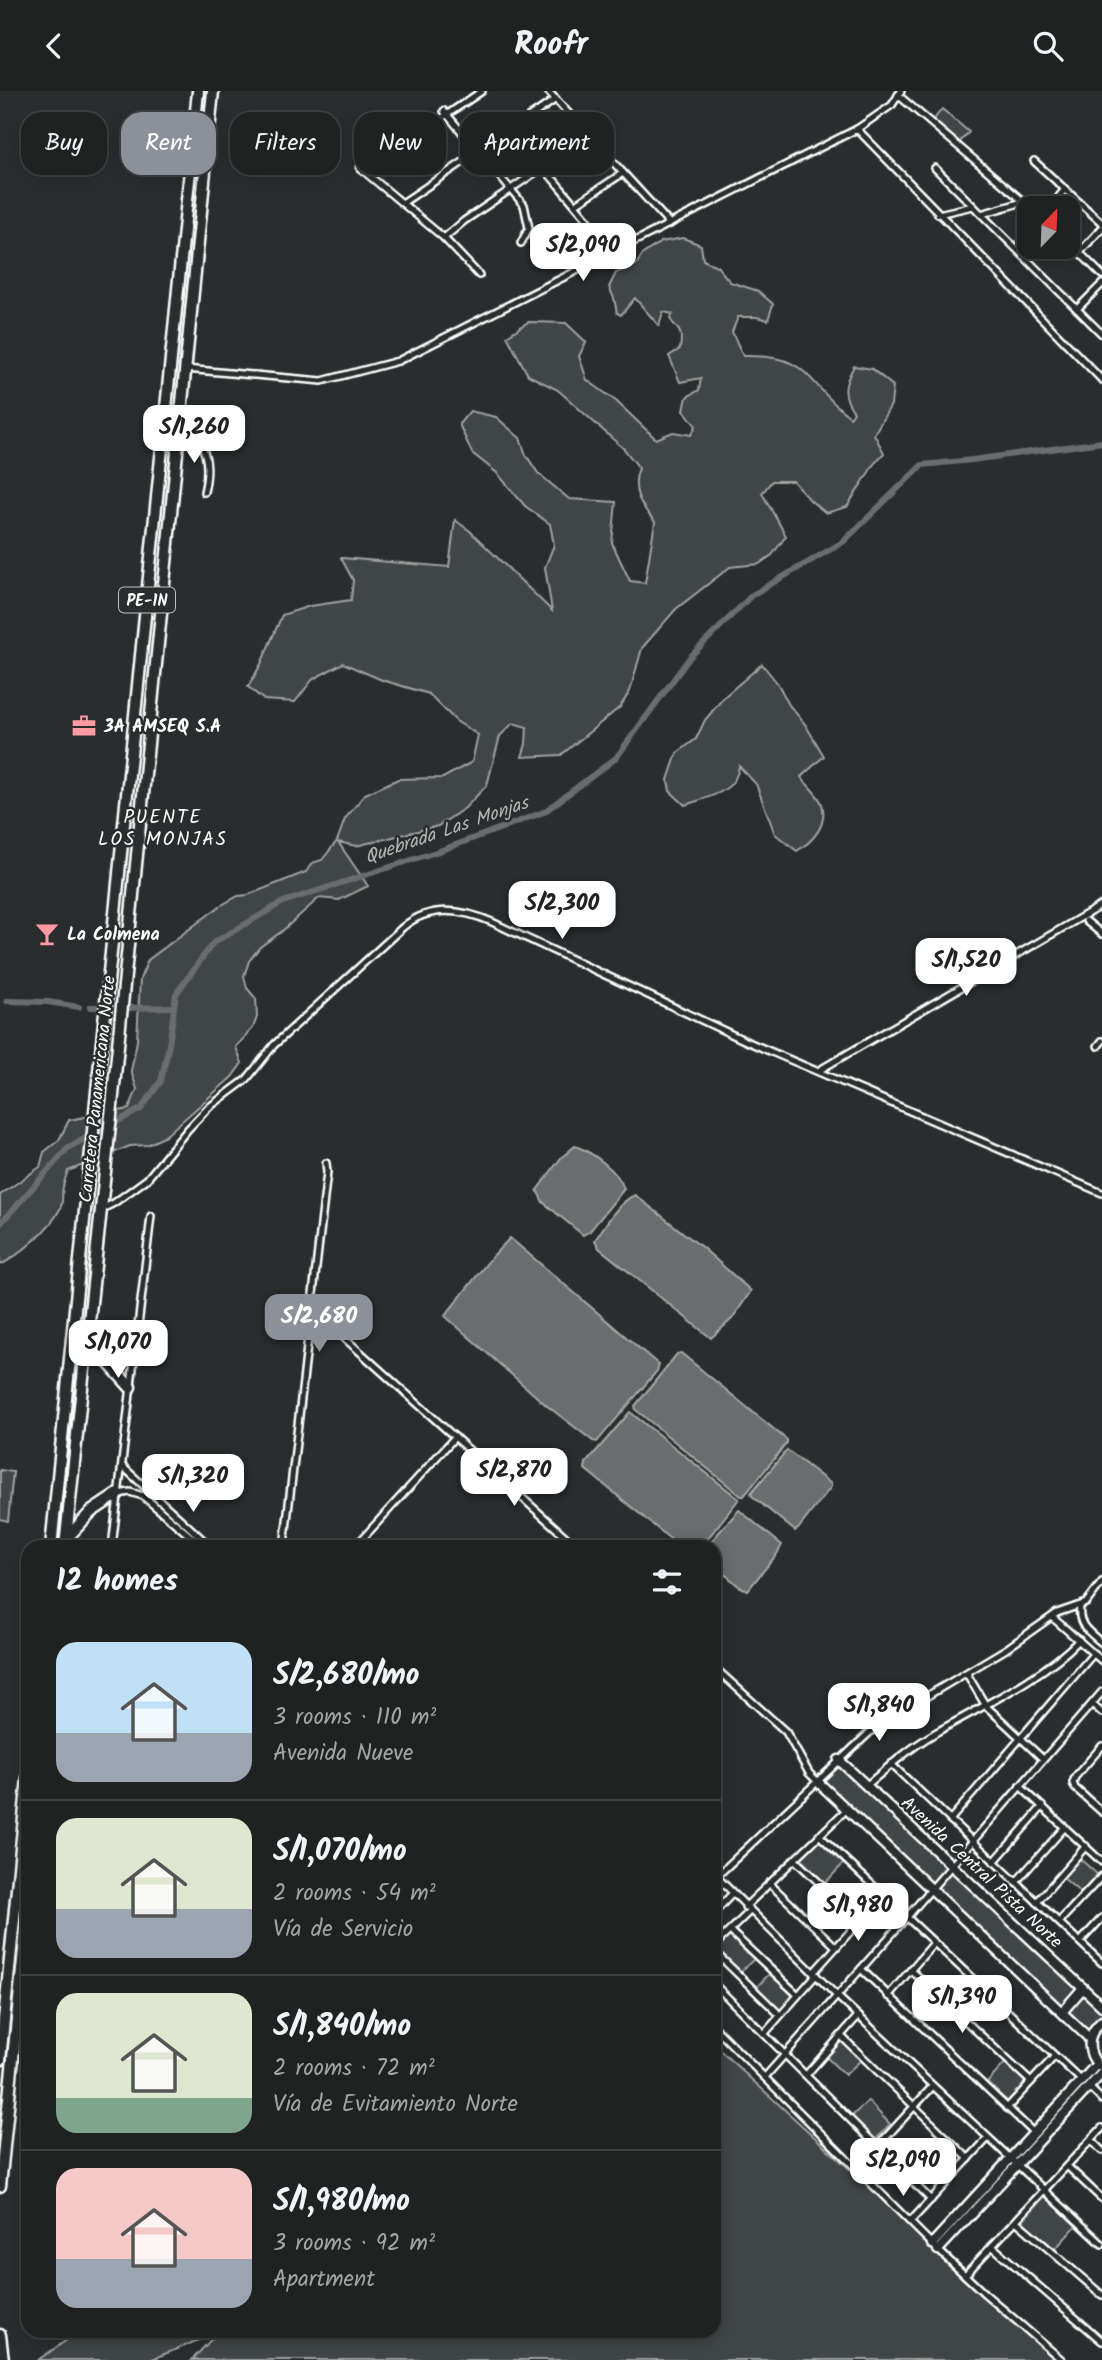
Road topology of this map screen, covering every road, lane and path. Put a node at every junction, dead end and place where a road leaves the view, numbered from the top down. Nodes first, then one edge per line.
1 (198, 91) edge
2 (213, 91) edge
3 (482, 91) edge
4 (548, 91) edge
5 (900, 93) edge
6 (556, 99) junction
7 (537, 112) edge
8 (568, 112) edge
9 (446, 113) joint
10 (460, 129) edge
11 (857, 129) junction
12 (1034, 161) dead end
13 (614, 162) edge
14 (460, 164) edge
15 (935, 168) dead end
16 (624, 173) junction
17 (369, 175) edge
18 (500, 175) edge
19 (531, 175) edge
20 (550, 175) edge
21 (512, 188) junction
22 (1065, 189) junction
23 (1059, 196) edge
24 (1017, 197) edge
25 (404, 202) junction
26 (1017, 204) edge
27 (576, 205) junction
28 (973, 206) junction
29 (981, 213) junction
30 (938, 214) junction
31 (670, 224) junction
32 (1102, 225) edge
33 (444, 237) junction
34 (521, 243) dead end
35 (615, 252) junction
36 (1080, 252) edge
37 (1080, 254) edge
38 (479, 275) dead end
39 (1102, 275) edge
40 (1102, 284) edge
41 (1077, 309) junction
42 (1102, 334) edge
43 (185, 369) junction
44 (1102, 380) edge
45 (169, 387) junction
46 (183, 388) junction
47 (194, 435) dead end
48 (204, 492) dead end
49 (1102, 905) edge
50 (1086, 921) dead end
51 (1102, 934) edge
52 (111, 953) junction
53 (125, 965) junction
54 (818, 1071) junction
55 (326, 1163) dead end
56 (1102, 1193) edge
57 (100, 1210) junction
58 (150, 1216) dead end
59 (310, 1316) junction
60 (88, 1325) junction
61 (130, 1387) junction
62 (455, 1437) junction
63 (122, 1466) junction
64 (118, 1495) junction
65 (52, 1540) edge
66 (65, 1540) edge
67 (68, 1540) edge
68 (114, 1540) edge
69 (195, 1540) edge
70 (203, 1540) edge
71 (285, 1540) edge
72 (361, 1540) edge
73 (569, 1540) edge
74 (1102, 1582) edge
75 (1080, 1606) junction
76 (1063, 1611) junction
77 (1052, 1618) junction
78 (1081, 1624) junction
79 (1079, 1640) junction
80 (1102, 1643) edge
81 (1094, 1653) junction
82 (1102, 1661) edge
83 (721, 1673) edge
84 (967, 1674) junction
85 (1102, 1692) edge
86 (1092, 1704) junction
87 (986, 1706) junction
88 (1102, 1713) edge
89 (1020, 1739) junction
90 (1102, 1746) edge
91 (1043, 1759) junction
92 (839, 1761) junction
93 (891, 1764) junction
94 (818, 1781) junction
95 (866, 1786) junction
96 (1020, 1786) junction
97 (1102, 1797) edge
98 (1095, 1805) junction
99 (1043, 1806) junction
100 (846, 1809) junction
101 (1102, 1812) edge
102 (950, 1820) junction
103 (1065, 1827) junction
104 (819, 1835) junction
105 (973, 1840) junction
106 (21, 1846) edge
107 (1086, 1846) junction
108 (794, 1859) junction
109 (994, 1861) junction
110 (1102, 1862) edge
111 (952, 1865) junction
112 (721, 1872) edge
113 (1102, 1876) edge
114 (1016, 1882) junction
115 (769, 1883) junction
116 (721, 1884) edge
117 (931, 1889) junction
118 (732, 1895) junction
119 (883, 1895) junction
120 (1037, 1902) junction
121 (721, 1906) edge
122 (747, 1909) junction
123 (908, 1917) junction
124 (1102, 1918) edge
125 (860, 1921) junction
126 (1059, 1922) junction
127 (730, 1931) junction
128 (721, 1941) edge
129 (1080, 1942) junction
130 (934, 1943) junction
131 (836, 1947) junction
132 (721, 1955) edge
133 (1102, 1963) edge
134 (862, 1969) junction
135 (911, 1970) junction
136 (814, 1974) junction
137 (8, 1975) junction
138 (21, 1976) joint
139 (1083, 1988) junction
140 (721, 1991) edge
141 (798, 1995) junction
142 (837, 1996) junction
143 (888, 1996) junction
144 (1102, 2006) edge
145 (1062, 2011) junction
146 (780, 2015) junction
147 (858, 2016) junction
148 (1102, 2021) edge
149 (765, 2033) junction
150 (721, 2034) edge
151 (841, 2036) junction
152 (1090, 2039) junction
153 (787, 2054) junction
154 (1055, 2056) junction
155 (0, 2060) edge
156 (1100, 2068) edge
157 (807, 2074) junction
158 (765, 2077) junction
159 (1031, 2082) junction
160 (1086, 2084) junction
161 (932, 2087) junction
162 (1102, 2100) edge
163 (915, 2107) junction
164 (1006, 2108) junction
165 (1102, 2128) edge
166 (1034, 2133) junction
167 (988, 2138) junction
168 (1091, 2140) junction
169 (878, 2147) junction
170 (1102, 2151) edge
171 (969, 2159) junction
172 (1014, 2161) junction
173 (1067, 2166) junction
174 (856, 2170) junction
175 (0, 2186) edge
176 (1045, 2190) junction
177 (1102, 2199) edge
178 (931, 2200) junction
179 (1016, 2221) junction
180 (910, 2222) junction
181 (1102, 2244) edge
182 (992, 2246) junction
183 (935, 2247) junction
184 (965, 2275) junction
185 (1102, 2295) edge
186 (0, 2335) edge
187 (1102, 2341) edge
188 (4, 2360) edge
189 (1062, 2360) edge

1 - 45 highway, Carretera Panamericana Norte / PE-1N
2 - 43 highway, Carretera Panamericana Norte / PE-1N
3 - 9 street
4 - 6 street
5 - 11 street
5 - 24 street
6 - 7 street
6 - 8 street
9 - 10 street
11 - 30 street
11 - 31 street
12 - 22 street
13 - 16 street
14 - 25 street
15 - 28 street
16 - 27 street
16 - 31 street
17 - 25 street
18 - 21 street
19 - 21 street
20 - 27 street
21 - 33 street
21 - 34 street
22 - 23 street
22 - 32 street
25 - 33 street
26 - 29 street
27 - 35 street
28 - 29 street
28 - 30 street
29 - 41 street
30 - 44 street
31 - 35 street
32 - 36 street
33 - 38 street
35 - 43 street
37 - 39 street
40 - 41 street
41 - 42 street
43 - 46 highway, Carretera Panamericana Norte / PE-1N
45 - 46 highway
45 - 52 highway, Carretera Panamericana Norte / PE-1N
46 - 53 highway, Carretera Panamericana Norte / PE-1N
47 - 48 street
49 - 54 street
50 - 51 street
52 - 53 highway
52 - 65 highway, Carretera Panamericana Norte / PE-1N
53 - 57 highway, Carretera Panamericana Norte / PE-1N
54 - 56 street
54 - 57 street
55 - 59 street
57 - 60 highway, Carretera Panamericana Norte / PE-1N
58 - 61 street
59 - 62 street
59 - 71 street
60 - 61 highway
60 - 66 highway, Carretera Panamericana Norte / PE-1N
61 - 63 street
62 - 72 street
62 - 73 street
63 - 64 street
63 - 70 street
64 - 67 highway
64 - 68 street
64 - 69 street
74 - 75 street
75 - 76 street
75 - 78 street
76 - 77 street
76 - 78 street
77 - 79 street
77 - 84 street
78 - 80 street
79 - 81 street
79 - 87 street
81 - 82 street
81 - 89 street
83 - 94 street
84 - 87 street
84 - 92 street
85 - 86 street
86 - 88 street
86 - 91 street
87 - 89 street
87 - 93 street
89 - 91 street
89 - 102 street
90 - 98 street
91 - 96 street
92 - 94 street
92 - 95 street, Avenida Central Pista Norte
93 - 95 street
93 - 102 street
94 - 100 street
94 - 112 street
95 - 111 street, Avenida Central Pista Norte
96 - 99 street
96 - 105 street
97 - 98 street
98 - 101 street
99 - 103 street
99 - 109 street
100 - 104 street
100 - 117 street
102 - 105 street
103 - 107 street
103 - 114 street
104 - 108 street
104 - 119 street
105 - 109 street
105 - 111 street
106 - 137 highway
107 - 110 street
107 - 120 street
108 - 115 street
108 - 125 street
109 - 114 street
111 - 117 street
111 - 139 street, Avenida Central Pista Norte
113 - 126 street
114 - 120 street
115 - 122 street
115 - 131 street
116 - 118 street
117 - 123 street
117 - 145 street
118 - 121 street
118 - 122 street
119 - 123 street
119 - 125 street
120 - 126 street
122 - 127 street
122 - 136 street
123 - 130 street
123 - 134 street
124 - 129 street
125 - 131 street
126 - 129 street
127 - 128 street
127 - 141 street
129 - 133 street
130 - 135 street
130 - 154 street
131 - 136 street
132 - 146 street
134 - 142 street
134 - 143 street
135 - 143 street
135 - 159 street
136 - 141 street
136 - 142 street
137 - 138 highway
137 - 155 highway
138 - 175 highway
139 - 144 street, Avenida Central Pista Norte
139 - 145 street
140 - 149 street
141 - 146 street
142 - 147 street
142 - 153 street
143 - 164 street
145 - 152 street
146 - 149 street
147 - 151 street
147 - 161 street
148 - 152 street
149 - 153 street
150 - 158 street
151 - 157 street
151 - 163 street
152 - 156 street
153 - 157 street
153 - 158 street
154 - 159 street
154 - 160 street
156 - 160 street
157 - 169 street
158 - 174 street
159 - 164 street
160 - 162 street
160 - 166 street
160 - 172 street
161 - 163 street
161 - 167 street
163 - 169 street
163 - 171 street
164 - 166 street
165 - 168 street
166 - 172 street
167 - 171 street
167 - 172 street
168 - 170 street
168 - 173 street
169 - 174 street
169 - 178 street
171 - 178 street
172 - 176 street
172 - 183 street
173 - 176 street
173 - 177 street
174 - 180 street
176 - 179 street
176 - 181 street
178 - 180 street
179 - 182 street
179 - 185 street
180 - 183 street
182 - 184 street
182 - 187 street
183 - 184 street
184 - 189 street
186 - 188 highway

